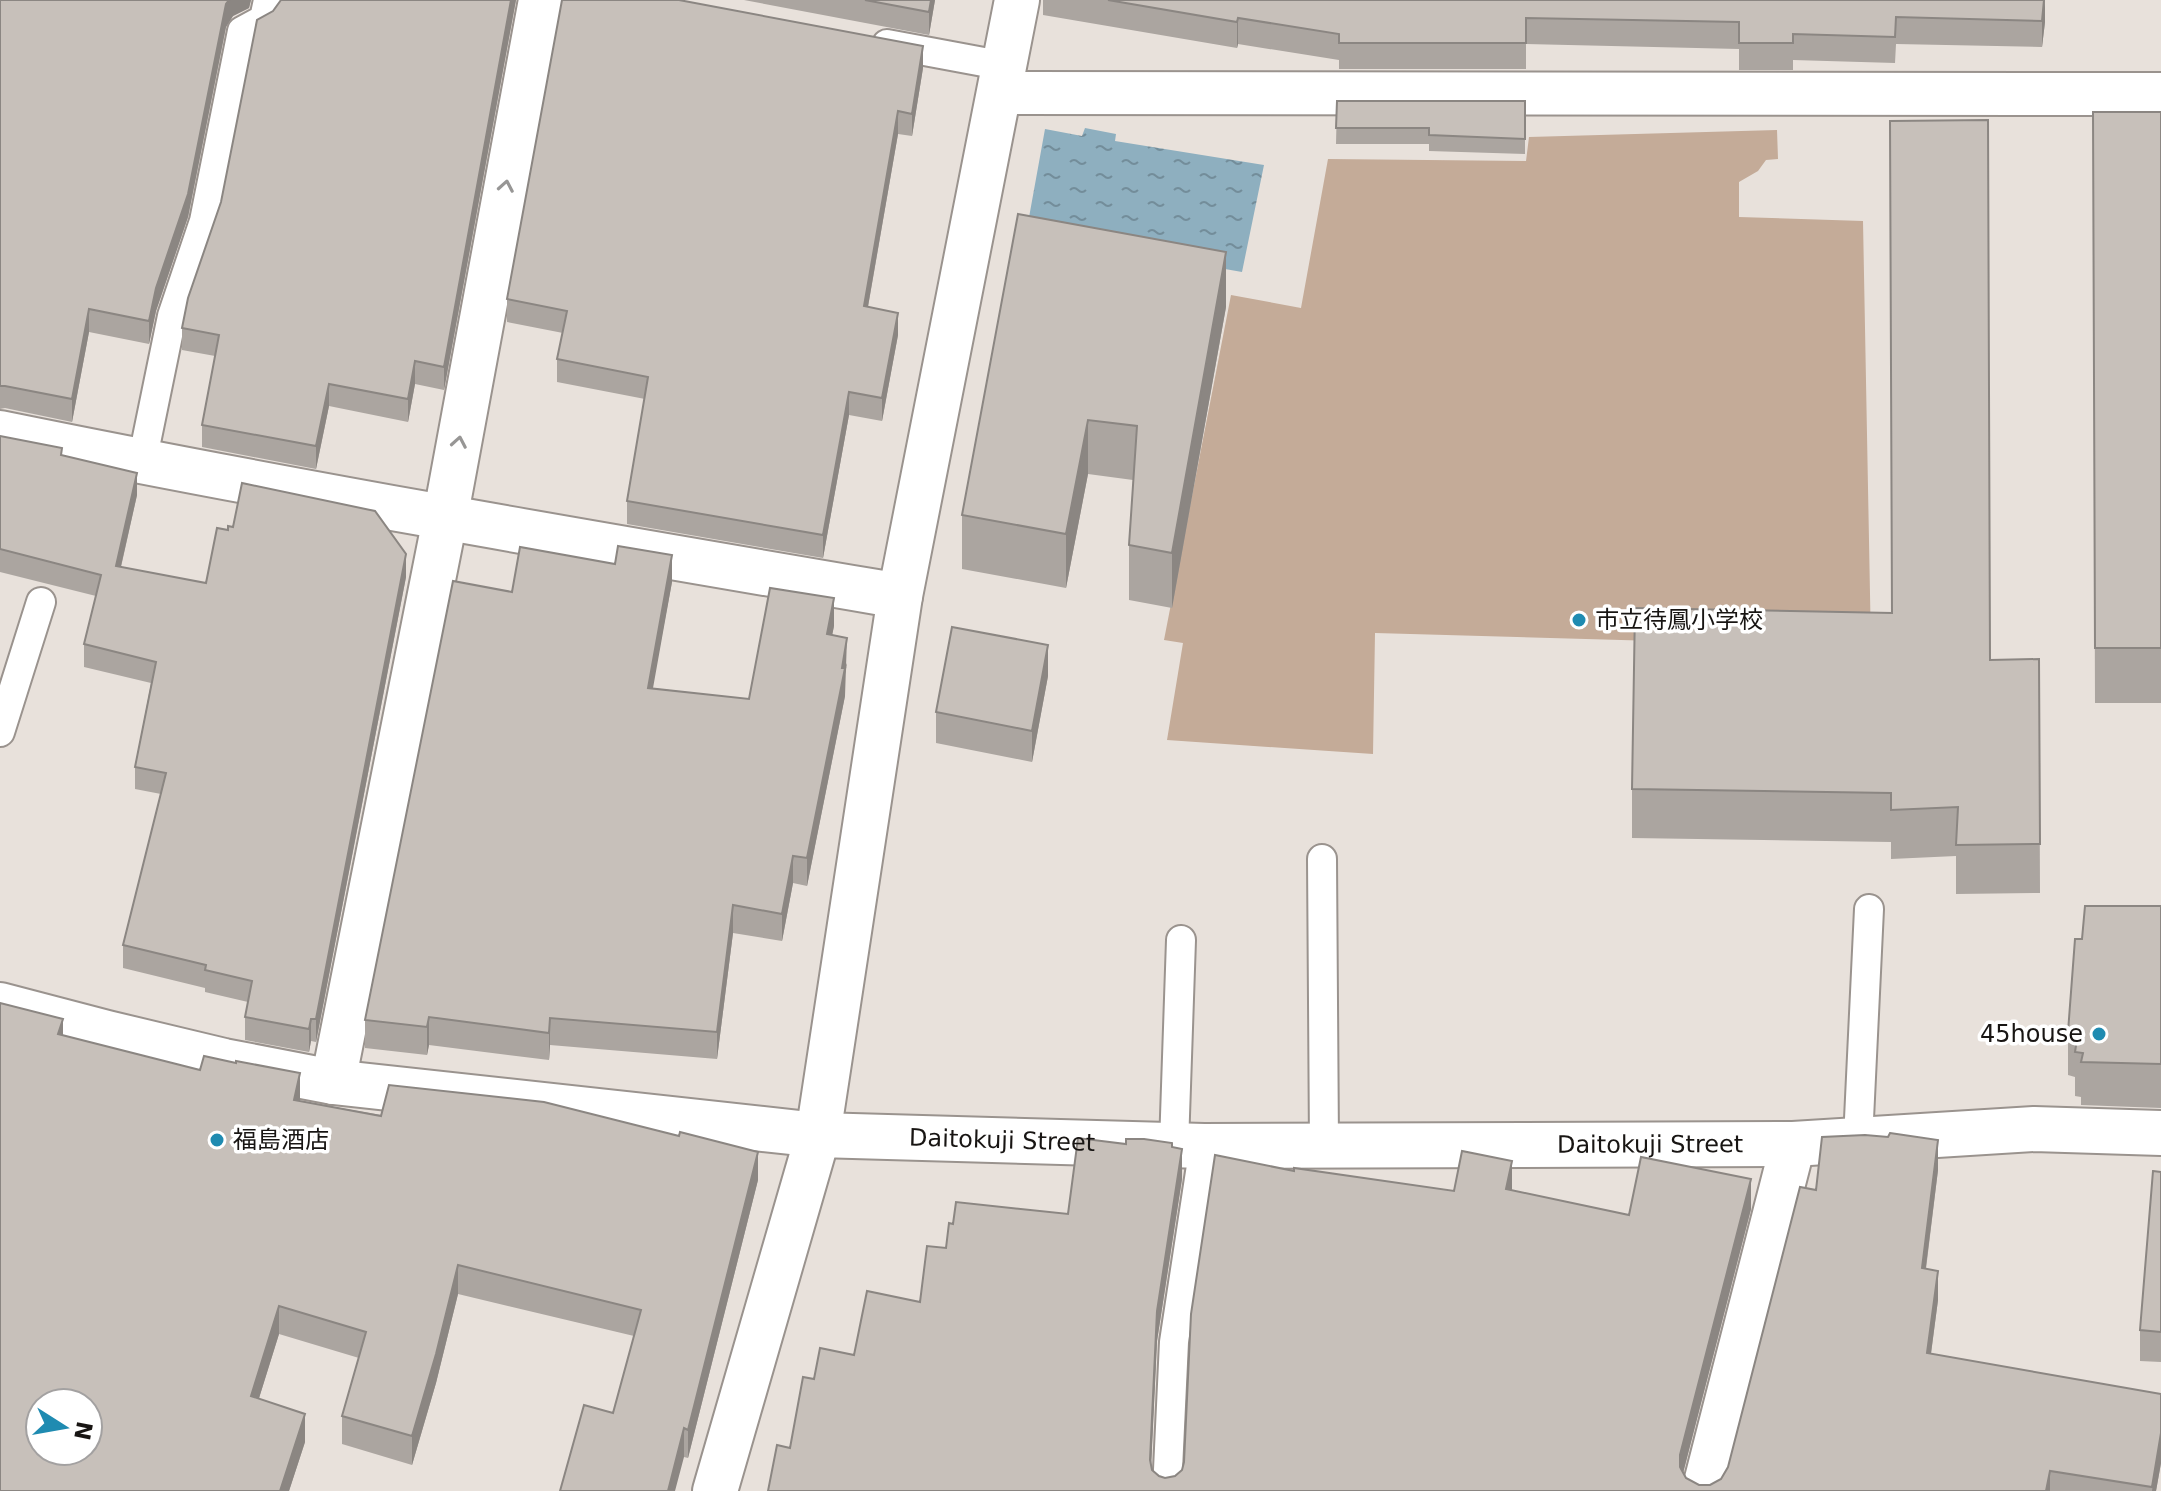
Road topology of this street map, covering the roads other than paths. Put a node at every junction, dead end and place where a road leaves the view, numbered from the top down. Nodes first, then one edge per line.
1 (268, 0) edge
2 (541, 0) edge
3 (1017, 0) edge
4 (866, 40) edge
5 (1002, 79) junction
6 (2161, 94) edge
7 (0, 433) edge
8 (142, 462) junction
9 (445, 519) junction
10 (900, 596) junction
11 (41, 602) dead end
12 (0, 732) edge
13 (1322, 859) dead end
14 (1869, 909) dead end
15 (1181, 940) dead end
16 (0, 1005) edge
17 (333, 1082) junction
18 (2161, 1133) edge
19 (818, 1135) junction
20 (1858, 1140) junction
21 (1324, 1144) junction
22 (1793, 1144) junction
23 (1189, 1145) junction
24 (715, 1491) edge
25 (1167, 1491) edge
26 (1704, 1491) edge

1 - 8 lane
9 -> 2 street
3 - 5 street
4 - 5 lane
5 - 6 street
5 - 10 street
7 - 8 street
8 - 9 street
9 - 10 street
9 - 17 street
10 - 19 street
11 - 12 lane
13 - 21 lane
14 - 20 lane
15 - 23 lane
16 - 17 street, Daitokuji Street
17 - 19 street, Daitokuji Street
18 - 20 street, Daitokuji Street
19 - 23 street, Daitokuji Street
19 - 24 street
20 - 22 street, Daitokuji Street
21 - 22 street, Daitokuji Street
21 - 23 street, Daitokuji Street
22 - 26 street
23 - 25 lane

